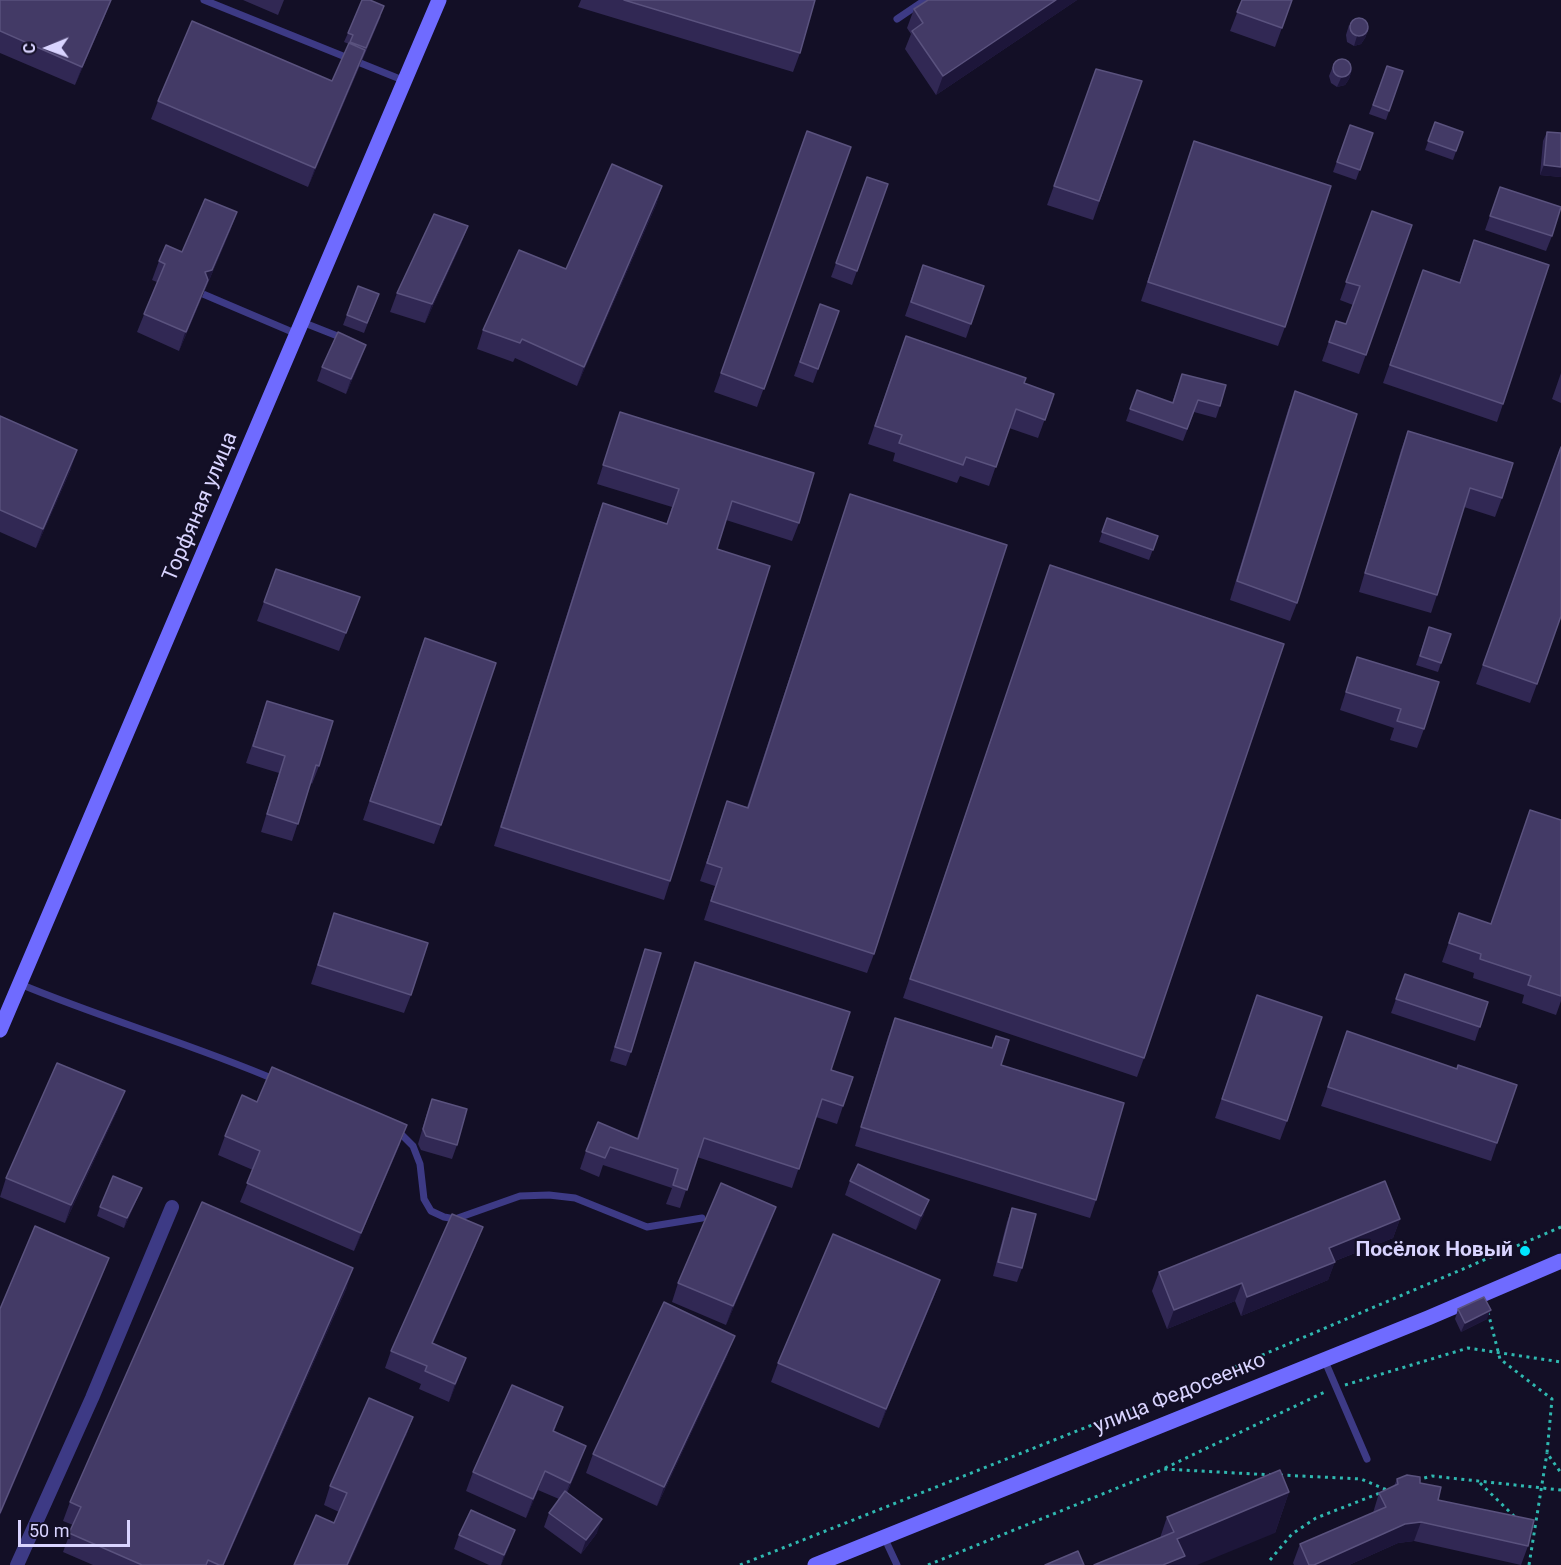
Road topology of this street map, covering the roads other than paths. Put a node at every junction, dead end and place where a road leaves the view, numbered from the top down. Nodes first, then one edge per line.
1 (204, 0) edge
2 (440, 0) edge
3 (925, 0) edge
4 (897, 19) dead end
5 (405, 81) junction
6 (203, 294) edge
7 (300, 328) junction
8 (340, 337) edge
9 (20, 984) junction
10 (0, 1030) edge
11 (281, 1082) edge
12 (390, 1127) edge
13 (172, 1207) dead end
14 (702, 1218) dead end
15 (1561, 1261) edge
16 (1324, 1359) junction
17 (1367, 1459) dead end
18 (884, 1536) junction
19 (17, 1565) edge
20 (815, 1565) edge
21 (897, 1565) edge

1 - 5 lane
2 - 5 street, Торфяная улица
3 - 4 lane
5 - 7 street, Торфяная улица
6 - 7 lane
7 - 8 lane
7 - 9 street, Торфяная улица
9 - 10 street, Торфяная улица
9 - 11 lane
12 - 14 lane
13 - 19 street
15 - 16 street, улица Федосеенко
16 - 17 lane
16 - 18 street, улица Федосеенко
18 - 20 street, улица Федосеенко
18 - 21 lane

